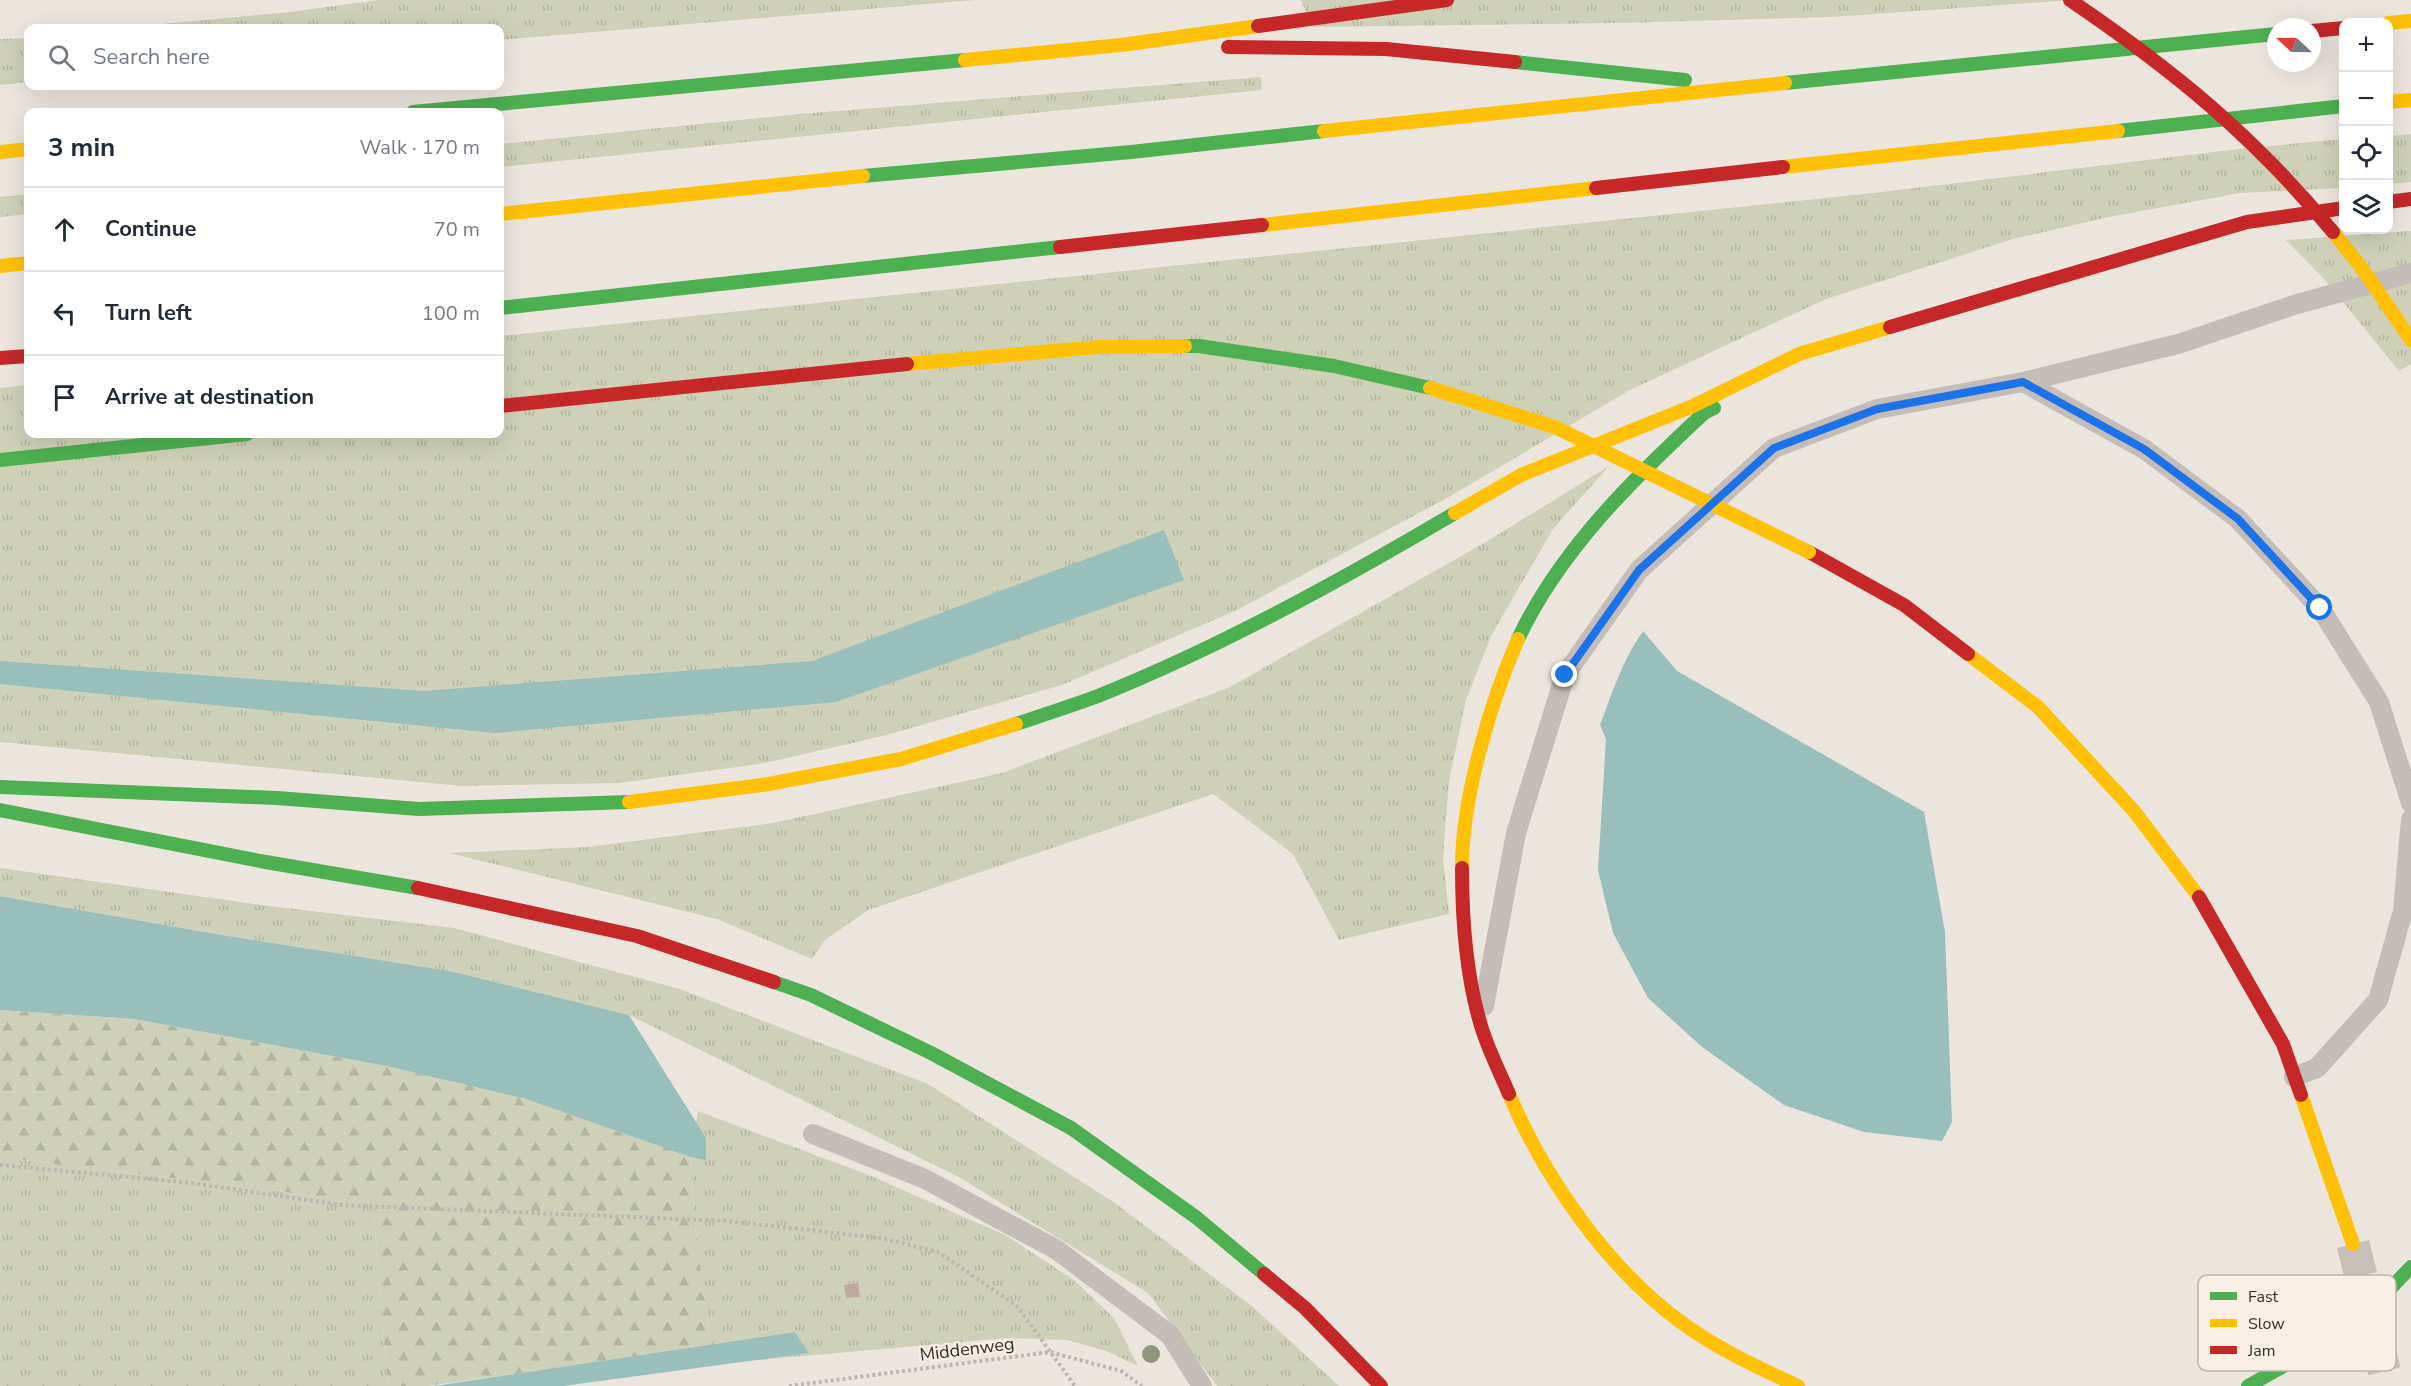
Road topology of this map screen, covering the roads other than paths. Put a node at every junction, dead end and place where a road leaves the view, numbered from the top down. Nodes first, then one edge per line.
1 (1447, 0) edge
2 (2070, 0) edge
3 (2411, 21) edge
4 (2393, 23) edge
5 (2339, 28) edge
6 (2321, 30) edge
7 (2267, 35) edge
8 (1121, 45) junction
9 (1752, 86) junction
10 (2411, 100) edge
11 (2393, 102) edge
12 (2339, 106) edge
13 (455, 108) edge
14 (24, 149) edge
15 (0, 152) edge
16 (2411, 199) edge
17 (2393, 201) edge
18 (2339, 209) edge
19 (504, 214) edge
20 (24, 263) edge
21 (0, 266) edge
22 (2411, 273) edge
23 (504, 308) edge
24 (2411, 340) edge
25 (1799, 354) junction
26 (24, 356) edge
27 (0, 358) edge
28 (2023, 382) junction
29 (504, 406) edge
30 (209, 438) edge
31 (0, 460) edge
32 (0, 787) edge
33 (2411, 803) edge
34 (0, 810) edge
35 (2411, 819) edge
36 (1480, 1024) junction
37 (2294, 1077) junction
38 (813, 1134) dead end
39 (2352, 1244) tunnel mouth
40 (2411, 1268) edge
41 (2396, 1283) edge
42 (2275, 1371) edge
43 (1202, 1386) edge
44 (1381, 1386) edge
45 (1798, 1386) edge
46 (2248, 1386) edge

1 - 8 highway
2 - 24 highway, bridge
3 - 4 highway
5 - 6 highway
7 - 9 highway
8 - 9 highway
8 - 13 highway
9 - 19 highway
10 - 11 highway
12 - 23 highway
14 - 15 highway
16 - 17 highway
18 - 25 highway
20 - 21 highway
22 - 28 lane
25 - 32 highway
25 - 36 highway
26 - 27 highway
28 - 33 lane
28 - 36 lane
29 - 37 highway, bridge
30 - 31 highway
34 - 44 highway
35 - 37 lane
36 - 45 highway
37 - 39 highway
38 - 43 lane
40 - 41 highway
42 - 46 highway

